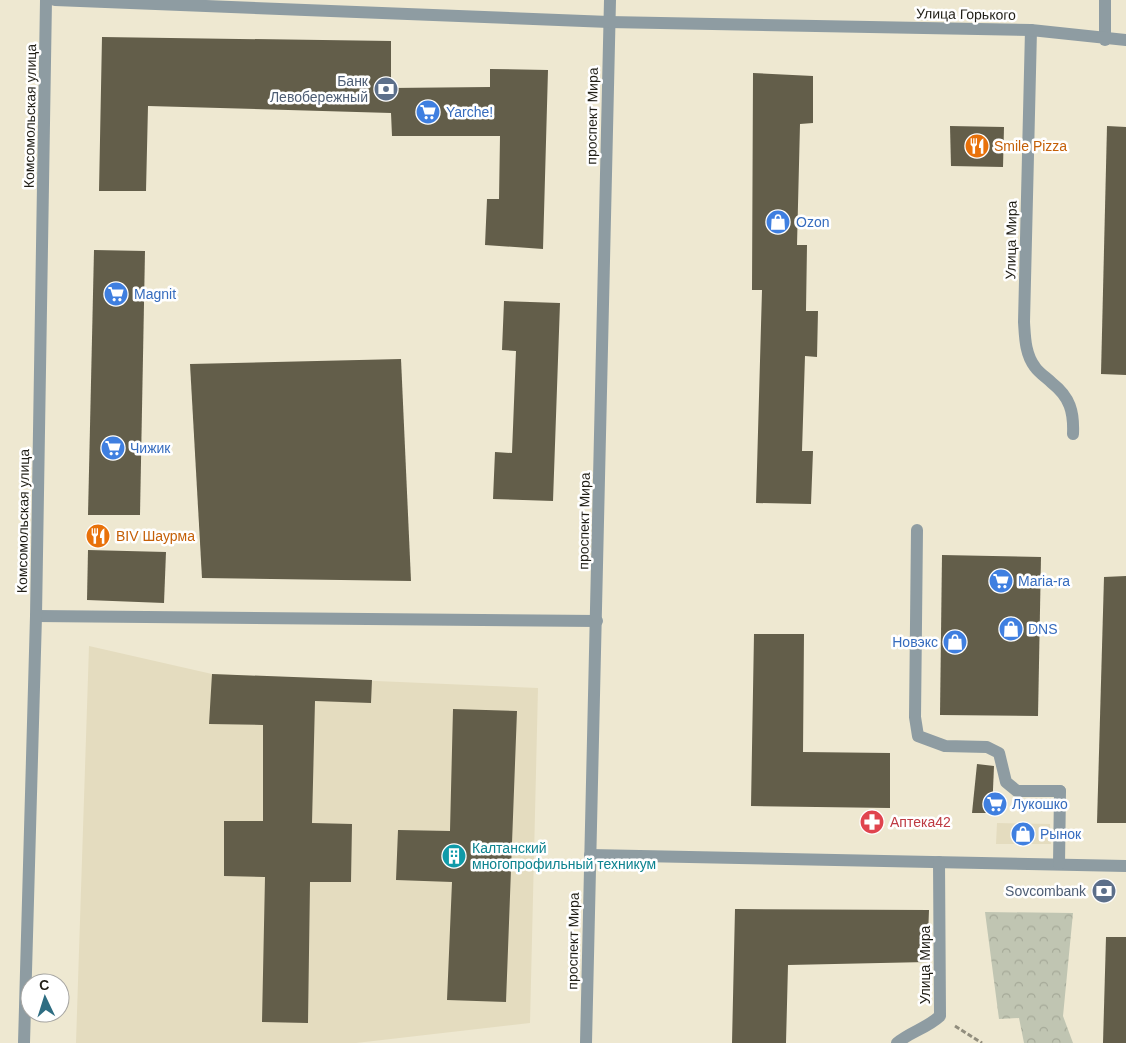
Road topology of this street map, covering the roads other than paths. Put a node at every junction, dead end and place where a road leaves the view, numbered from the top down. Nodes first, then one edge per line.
1 (46, 0) edge
2 (55, 0) edge
3 (610, 0) edge
4 (1105, 0) edge
5 (609, 22) junction
6 (1031, 30) junction
7 (1106, 40) junction
8 (1126, 40) edge
9 (1073, 434) dead end
10 (916, 530) dead end
11 (36, 616) junction
12 (597, 621) junction
13 (590, 855) junction
14 (939, 862) junction
15 (1059, 864) junction
16 (1126, 866) edge
17 (24, 1043) edge
18 (586, 1043) edge
19 (897, 1043) edge

1 - 11 street, Комсомольская улица
2 - 5 street, Улица Горького
3 - 5 street, проспект Мира
4 - 7 street
5 - 6 street, Улица Горького
5 - 12 street, проспект Мира
6 - 7 street, Улица Горького
6 - 9 street, Улица Мира
7 - 8 street, Улица Горького
10 - 15 street
11 - 12 street
11 - 17 street, Комсомольская улица
12 - 13 street, проспект Мира
13 - 14 street
13 - 18 street, проспект Мира
14 - 15 street
14 - 19 street, Улица Мира
15 - 16 street

